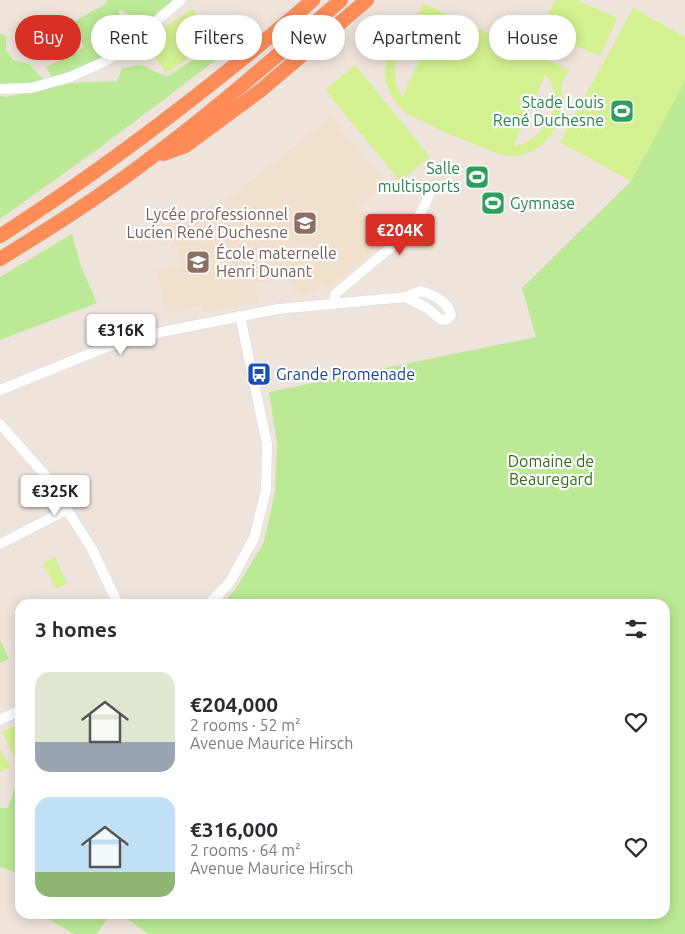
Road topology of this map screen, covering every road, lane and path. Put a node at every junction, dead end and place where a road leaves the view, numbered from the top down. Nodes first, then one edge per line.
1 (181, 0) edge
2 (300, 0) edge
3 (314, 0) edge
4 (341, 0) edge
5 (367, 0) edge
6 (373, 0) edge
7 (290, 15) edge
8 (296, 15) edge
9 (345, 20) edge
10 (345, 21) edge
11 (272, 35) edge
12 (297, 60) edge
13 (0, 89) edge
14 (148, 160) junction
15 (429, 194) dead end
16 (0, 236) edge
17 (0, 259) edge
18 (406, 297) dead end
19 (334, 303) junction
20 (240, 316) junction
21 (0, 390) edge
22 (0, 424) edge
23 (66, 510) junction
24 (0, 544) edge
25 (116, 599) edge
26 (214, 599) edge
27 (15, 712) edge
28 (0, 720) edge

1 - 13 street
2 - 7 highway
3 - 8 highway
4 - 14 highway
5 - 9 highway
6 - 10 highway
11 - 16 highway
12 - 14 highway
14 - 17 highway
15 - 19 street
18 - 19 street
19 - 20 street
20 - 21 street
20 - 26 street
22 - 23 street
23 - 24 street
23 - 25 street
27 - 28 street

